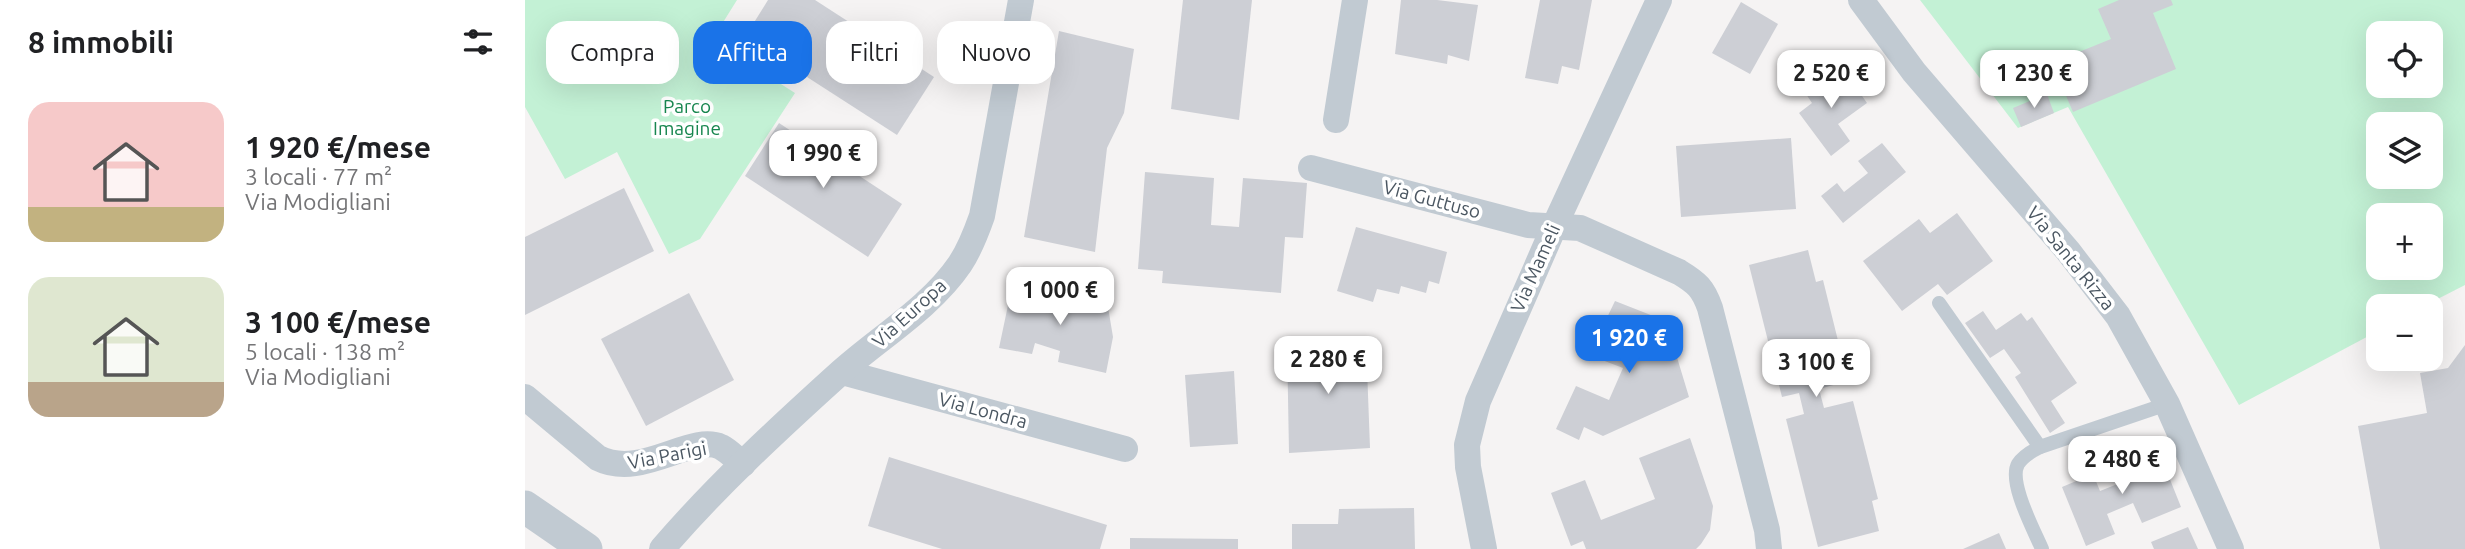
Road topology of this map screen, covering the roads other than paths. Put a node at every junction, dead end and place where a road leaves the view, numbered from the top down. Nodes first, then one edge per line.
1 (1021, 0) edge
2 (1355, 0) edge
3 (1659, 0) edge
4 (1861, 0) edge
5 (1336, 120) dead end
6 (1311, 167) dead end
7 (1554, 227) junction
8 (1938, 303) dead end
9 (842, 372) junction
10 (525, 397) edge
11 (2167, 404) junction
12 (2040, 447) junction
13 (1125, 449) dead end
14 (743, 464) junction
15 (525, 507) edge
16 (586, 549) edge
17 (662, 549) edge
18 (1484, 549) edge
19 (1769, 549) edge
20 (2042, 549) edge
21 (2231, 549) edge

1 - 9 street, Via Europa
2 - 5 street
3 - 7 street, Via Mameli
4 - 11 street, Via Santa Rizza
6 - 7 street, Via Guttuso
7 - 18 street, Via Mameli
7 - 19 street, Via Guttuso
8 - 12 lane
9 - 13 street, Via Londra
9 - 14 street, Via Europa
10 - 14 street, Via Parigi
11 - 12 lane
11 - 21 street, Via Santa Rizza
12 - 20 lane
14 - 17 street, Via Europa
15 - 16 street

